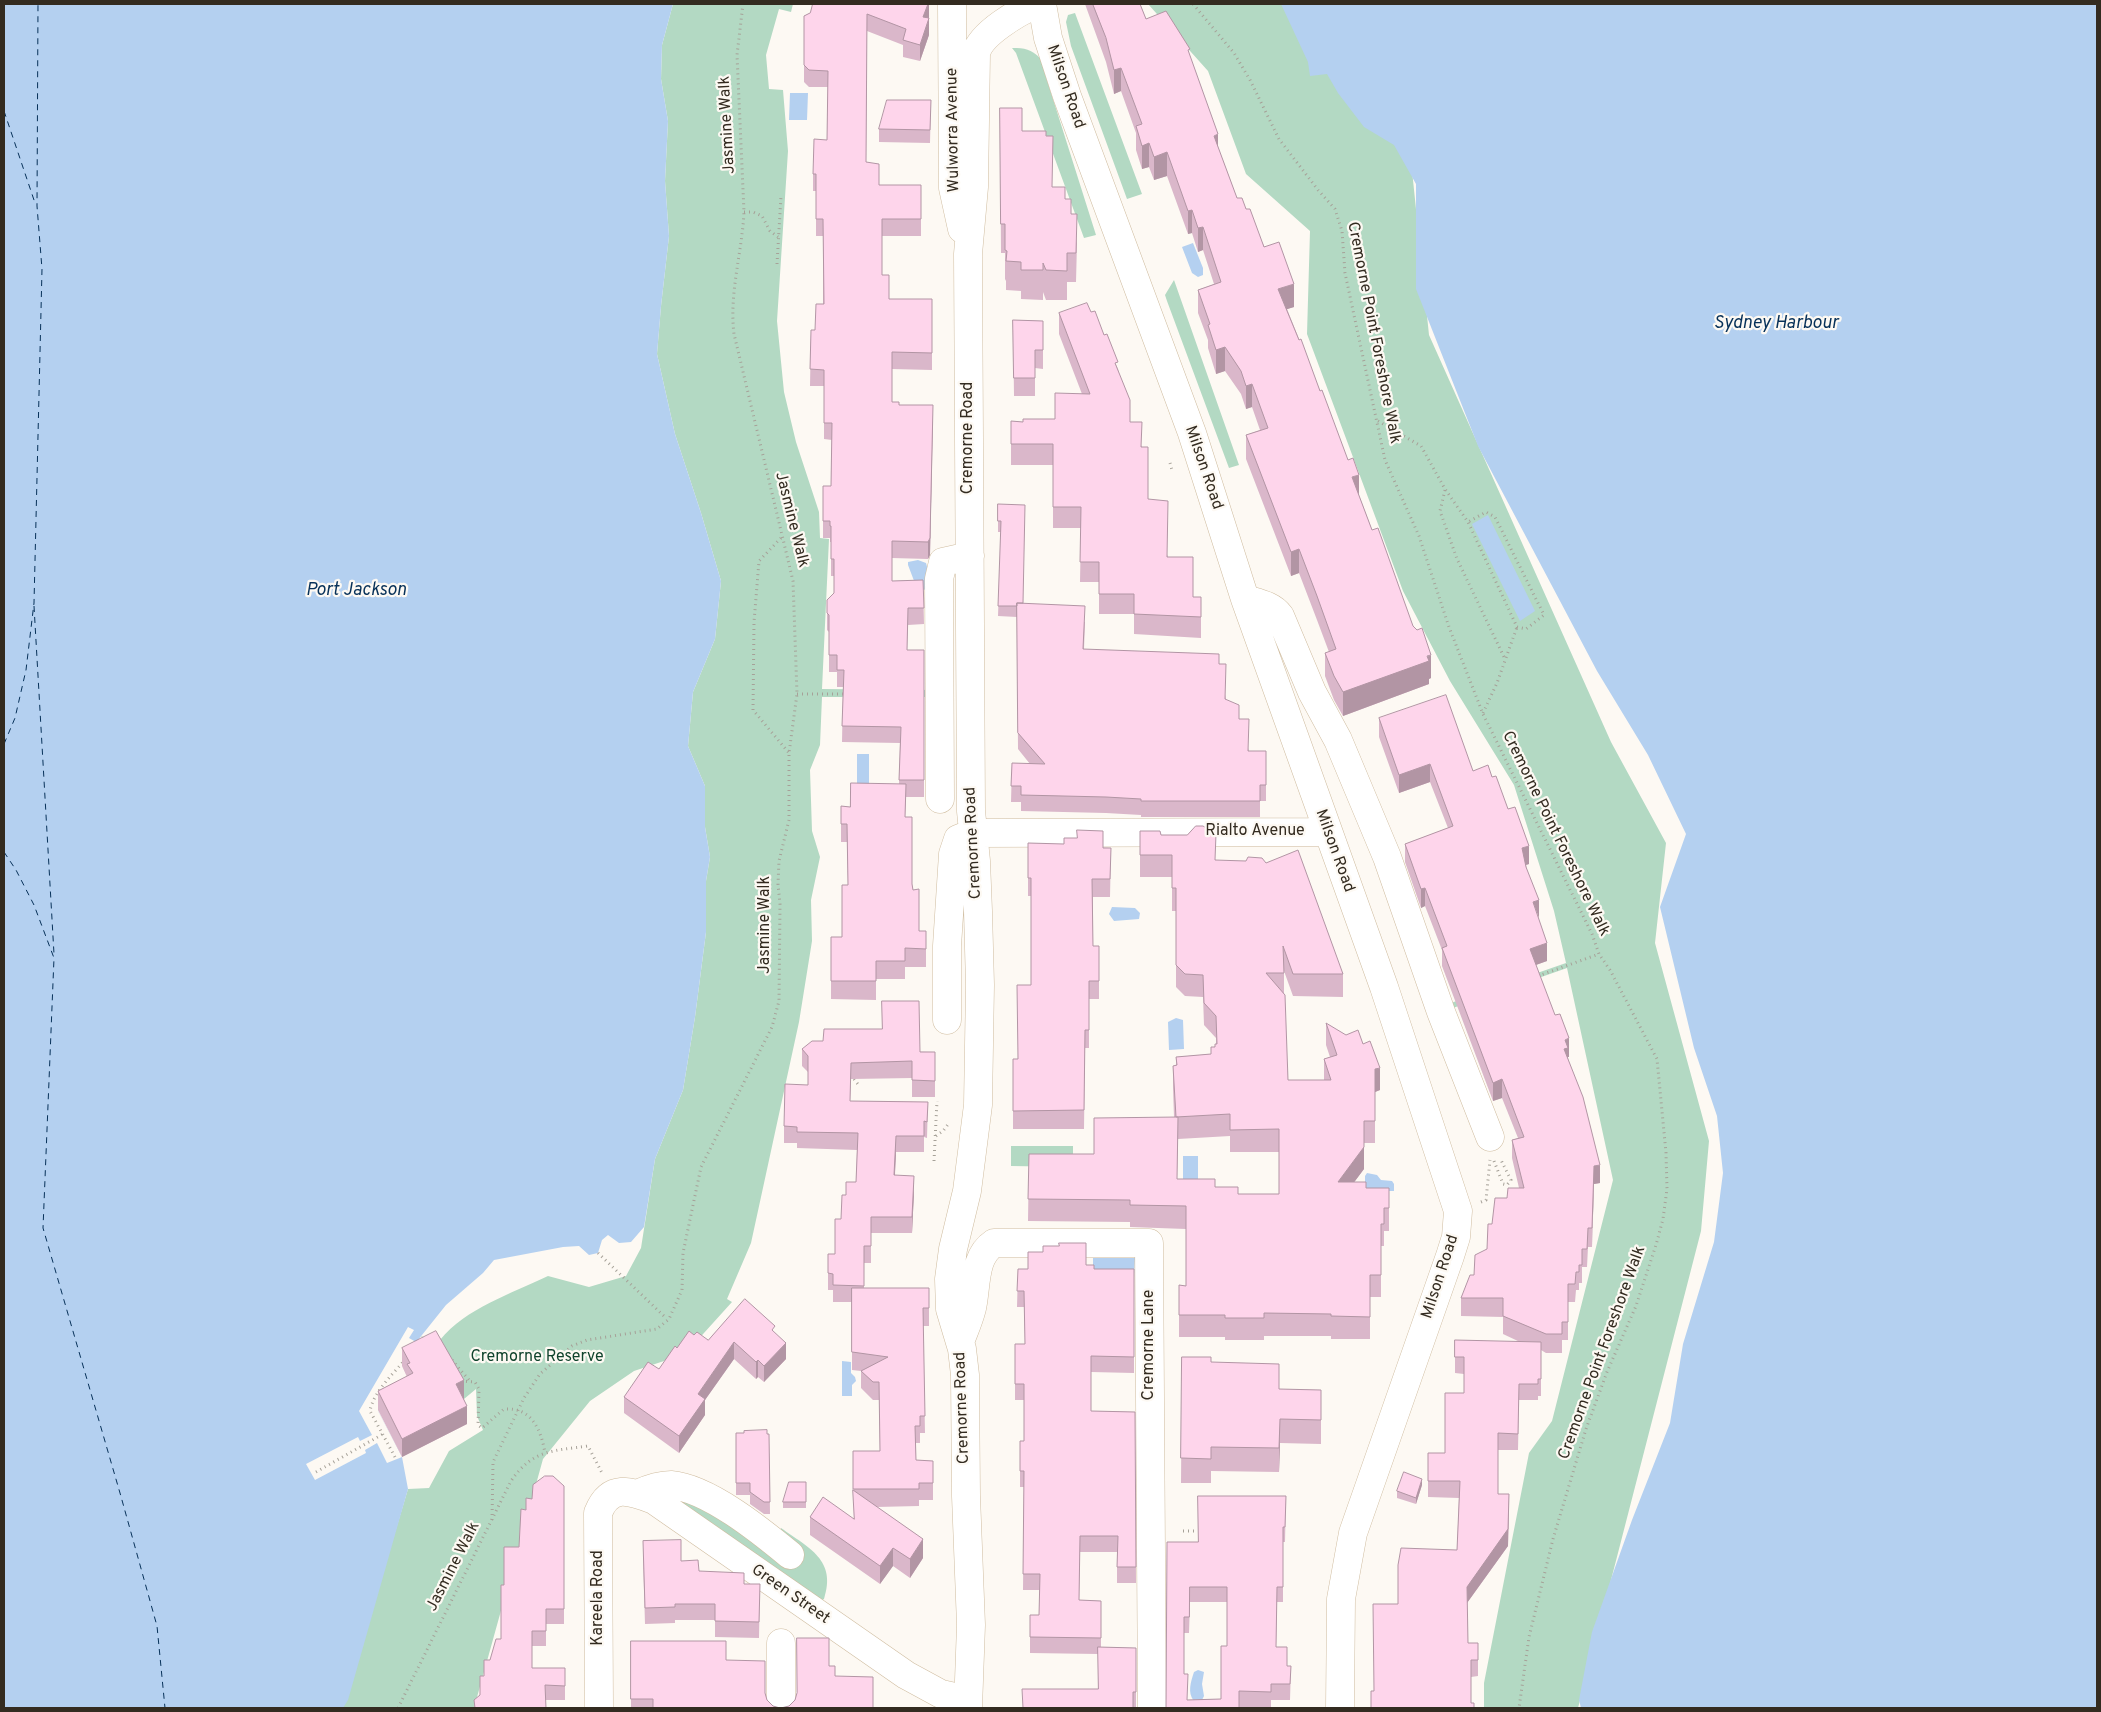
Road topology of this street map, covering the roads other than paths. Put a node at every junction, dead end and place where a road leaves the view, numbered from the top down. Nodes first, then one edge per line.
1 (952, 4) edge
2 (1036, 4) edge
3 (1042, 4) edge
4 (968, 254) junction
5 (970, 556) junction
6 (1245, 599) junction
7 (940, 799) dead end
8 (1327, 832) junction
9 (973, 833) junction
10 (947, 1020) dead end
11 (1490, 1137) road end
12 (960, 1342) junction
13 (625, 1493) junction
14 (790, 1555) dead end
15 (781, 1643) dead end
16 (968, 1704) edge
17 (599, 1708) edge
18 (781, 1708) edge
19 (1152, 1708) edge
20 (1340, 1708) edge

1 - 4 street, Wulworra Avenue
2 - 4 street, Cremorne Road
3 - 6 street, Milson Road
4 - 5 street, Cremorne Road
5 - 7 street
5 - 9 street, Cremorne Road
6 - 8 street, Milson Road
6 - 11 street
8 - 9 street, Rialto Avenue
8 - 20 street, Milson Road
9 - 10 street
9 - 12 street, Cremorne Road
12 - 16 street, Cremorne Road
12 - 19 street, Cremorne Lane
13 - 14 street
13 - 16 street, Green Street
13 - 17 street, Kareela Road
15 - 18 street

